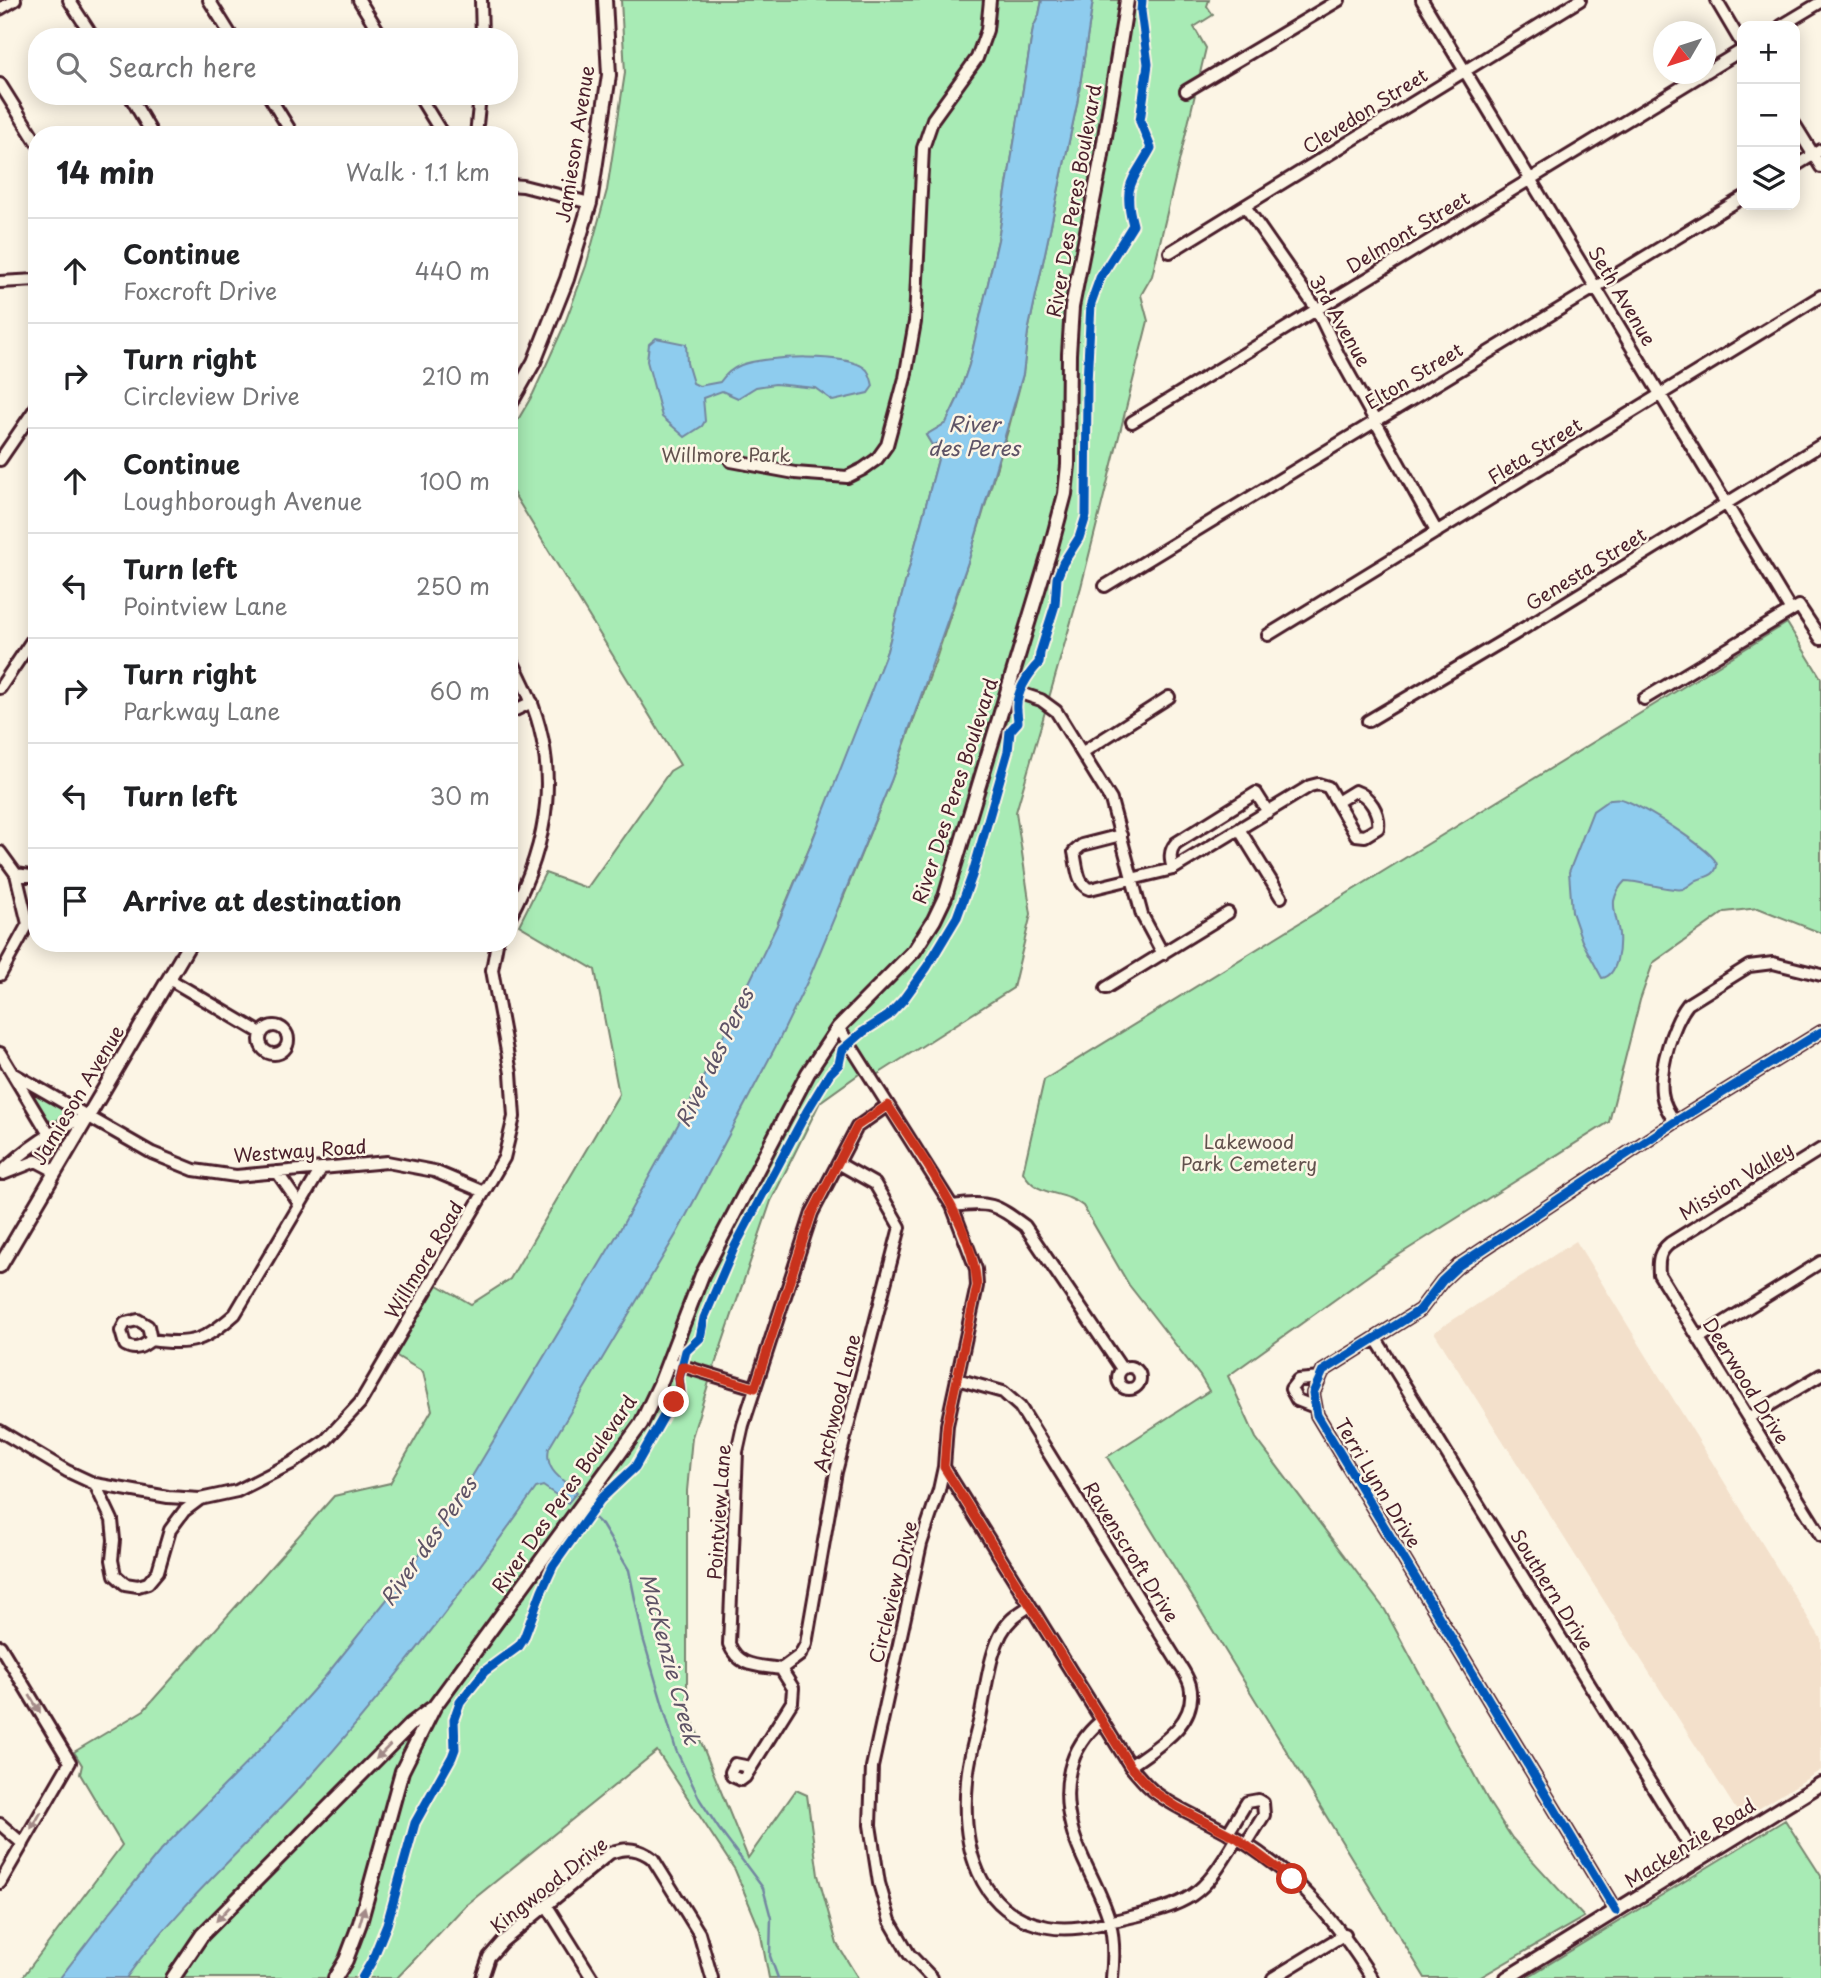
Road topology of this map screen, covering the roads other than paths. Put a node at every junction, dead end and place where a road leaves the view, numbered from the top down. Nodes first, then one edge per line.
1 (15, 0) edge
2 (69, 0) edge
3 (209, 0) edge
4 (359, 0) edge
5 (481, 0) edge
6 (605, 0) edge
7 (990, 0) edge
8 (1127, 0) edge
9 (1339, 0) edge
10 (1422, 0) edge
11 (1580, 0) edge
12 (1716, 0) edge
13 (1821, 2) edge
14 (0, 9) edge
15 (1789, 21) edge
16 (87, 28) edge
17 (226, 28) edge
18 (376, 28) edge
19 (482, 28) edge
20 (1737, 36) edge
21 (1737, 53) edge
22 (1716, 66) edge
23 (1464, 70) junction
24 (0, 84) edge
25 (1686, 84) edge
26 (1186, 91) dead end
27 (135, 105) edge
28 (275, 105) edge
29 (425, 105) edge
30 (479, 105) edge
31 (148, 126) edge
32 (287, 126) edge
33 (437, 126) edge
34 (477, 126) edge
35 (28, 129) edge
36 (1800, 131) edge
37 (1817, 152) edge
38 (1800, 163) edge
39 (1821, 167) edge
40 (1531, 179) junction
41 (518, 186) edge
42 (1737, 201) edge
43 (590, 203) junction
44 (1245, 206) junction
45 (1170, 252) dead end
46 (28, 280) edge
47 (0, 282) edge
48 (1596, 287) junction
49 (1821, 296) edge
50 (1316, 308) junction
51 (518, 390) edge
52 (1661, 395) junction
53 (28, 418) edge
54 (1375, 420) junction
55 (1132, 422) dead end
56 (1821, 445) edge
57 (0, 460) edge
58 (731, 461) dead end
59 (1726, 503) junction
60 (1437, 532) junction
61 (1105, 586) dead end
62 (1791, 611) junction
63 (1268, 635) dead end
64 (1821, 639) edge
65 (28, 646) edge
66 (518, 674) edge
67 (0, 688) edge
68 (1008, 689) junction
69 (1169, 697) dead end
70 (1644, 699) dead end
71 (532, 702) junction
72 (518, 709) edge
73 (1368, 720) dead end
74 (1083, 752) junction
75 (1337, 802) junction
76 (1268, 812) junction
77 (1239, 830) junction
78 (1121, 835) junction
79 (0, 852) edge
80 (1173, 869) junction
81 (16, 874) junction
82 (28, 876) edge
83 (1132, 880) junction
84 (1281, 897) dead end
85 (518, 902) edge
86 (1228, 913) dead end
87 (28, 924) joint
88 (185, 952) edge
89 (495, 952) edge
90 (1163, 954) junction
91 (0, 975) edge
92 (1821, 975) edge
93 (169, 979) junction
94 (1106, 988) dead end
95 (838, 1028) junction
96 (1821, 1032) edge
97 (261, 1033) dead end
98 (0, 1054) edge
99 (12, 1073) junction
100 (888, 1105) junction
101 (87, 1116) junction
102 (1675, 1122) junction
103 (50, 1136) junction
104 (1821, 1149) edge
105 (838, 1163) junction
106 (321, 1169) junction
107 (55, 1171) junction
108 (277, 1172) junction
109 (0, 1174) edge
110 (484, 1192) junction
111 (299, 1205) junction
112 (952, 1206) junction
113 (1670, 1243) joint
114 (1821, 1262) edge
115 (0, 1266) edge
116 (1699, 1338) junction
117 (1377, 1339) junction
118 (151, 1340) dead end
119 (669, 1362) junction
120 (1122, 1369) dead end
121 (1820, 1375) edge
122 (1320, 1378) junction
123 (957, 1379) junction
124 (755, 1388) junction
125 (1315, 1407) junction
126 (1748, 1418) junction
127 (0, 1431) edge
128 (944, 1467) junction
129 (94, 1484) junction
130 (200, 1499) junction
131 (1821, 1536) edge
132 (1030, 1606) junction
133 (0, 1646) edge
134 (781, 1669) junction
135 (434, 1706) junction
136 (1101, 1721) junction
137 (1130, 1766) junction
138 (750, 1767) dead end
139 (1821, 1784) edge
140 (0, 1824) edge
141 (1237, 1838) junction
142 (23, 1844) junction
143 (1698, 1860) junction
144 (0, 1883) edge
145 (547, 1906) junction
146 (1616, 1911) junction
147 (1110, 1922) junction
148 (1345, 1934) junction
149 (173, 1978) edge
150 (335, 1978) edge
151 (482, 1978) edge
152 (592, 1978) edge
153 (712, 1978) edge
154 (932, 1978) edge
155 (1112, 1978) edge
156 (1273, 1978) edge
157 (1372, 1978) edge
158 (1507, 1978) edge

1 - 14 street
2 - 16 street
3 - 17 street
4 - 18 street
5 - 19 street
6 - 43 main road, Jamieson Avenue
7 - 58 street
8 - 68 main road, River Des Peres Boulevard
9 - 26 street
10 - 23 street, Seth Avenue
11 - 23 street, Clevedon Street
12 - 20 street
13 - 15 street
21 - 22 street, Delmont Street
23 - 40 street, Seth Avenue
23 - 44 street, Clevedon Street
24 - 35 street
25 - 40 street, Delmont Street
27 - 31 street
28 - 32 street
29 - 33 street
30 - 34 street
36 - 37 street
37 - 38 street
37 - 39 street
40 - 48 street, Seth Avenue
40 - 50 street, Delmont Street
41 - 43 street
42 - 48 street, Elton Street
43 - 51 main road, Jamieson Avenue
44 - 45 street, Clevedon Street
44 - 50 street, 3rd Avenue
46 - 47 street
48 - 52 street, Seth Avenue
48 - 54 street, Elton Street
49 - 52 street, Fleta Street
50 - 54 street, 3rd Avenue
50 - 55 street, Delmont Street
52 - 59 street, Seth Avenue
52 - 60 street, Fleta Street
53 - 57 street
54 - 60 street, 3rd Avenue
54 - 61 street, Elton Street
56 - 59 street, Genesta Street
59 - 62 street, Seth Avenue
59 - 73 street, Genesta Street
60 - 63 street, Fleta Street
62 - 64 street
62 - 70 street
65 - 67 street
66 - 71 street
68 - 74 street
68 - 95 main road, River Des Peres Boulevard
69 - 74 street
71 - 72 street
71 - 85 street
74 - 78 street
75 - 75 street
75 - 76 street
76 - 77 street
76 - 80 street
77 - 80 street
77 - 84 street
78 - 83 street
78 - 83 street
79 - 81 street
80 - 83 street
81 - 82 street
81 - 87 street
83 - 90 street
86 - 90 street
87 - 91 street
88 - 93 main road, Jamieson Avenue
89 - 110 street, Willmore Road
90 - 94 street
92 - 102 street
93 - 97 street
93 - 101 main road, Jamieson Avenue
95 - 100 street, Circleview Drive
95 - 119 main road, River Des Peres Boulevard
96 - 102 street, Terri Lynn Drive
98 - 99 street, Westway Road
99 - 101 street, Westway Road
99 - 103 street, Westway Road
100 - 105 street, Pointview Lane
100 - 112 street, Circleview Drive
101 - 103 street
101 - 107 main road, Jamieson Avenue
101 - 108 street, Westway Road
102 - 117 street, Terri Lynn Drive
103 - 109 street
104 - 113 street, Mission Valley
105 - 124 street, Pointview Lane
105 - 134 street, Archwood Lane
106 - 108 street, Westway Road
106 - 110 street, Westway Road
106 - 111 street
107 - 109 street
107 - 115 main road, Jamieson Avenue
108 - 111 street
110 - 130 street, Willmore Road
111 - 118 street
112 - 120 street
112 - 123 street, Circleview Drive
113 - 116 street, Deerwood Drive
114 - 116 street
116 - 126 street, Deerwood Drive
117 - 122 street, Terri Lynn Drive
117 - 143 street, Southern Drive
119 - 124 street
119 - 135 main road, River Des Peres Boulevard
121 - 126 street
122 - 125 street, Terri Lynn Drive
122 - 125 street, Terri Lynn Drive
123 - 128 street, Circleview Drive
123 - 137 street, Ravenscroft Drive
124 - 134 street, Pointview Lane
125 - 146 street, Terri Lynn Drive
126 - 131 street, Deerwood Drive
127 - 129 street, Willmore Road
128 - 132 street
128 - 154 street, Circleview Drive
129 - 130 street, Willmore Road
129 - 130 street
132 - 136 street
132 - 147 street
133 -> 142 street
134 - 138 street
135 -> 149 main road, River Des Peres Boulevard
150 -> 135 main road, River Des Peres Boulevard
136 - 137 street
136 - 147 street
137 - 141 street
139 - 143 main road, Mackenzie Road
140 - 142 street
141 - 147 street
141 - 148 street
142 - 144 street
143 - 146 main road, Mackenzie Road
145 - 151 street, Kingwood Drive
145 - 152 street
145 - 153 street, Kingwood Drive
146 - 158 main road, Mackenzie Road
147 - 155 street
148 - 156 street
148 - 157 street

